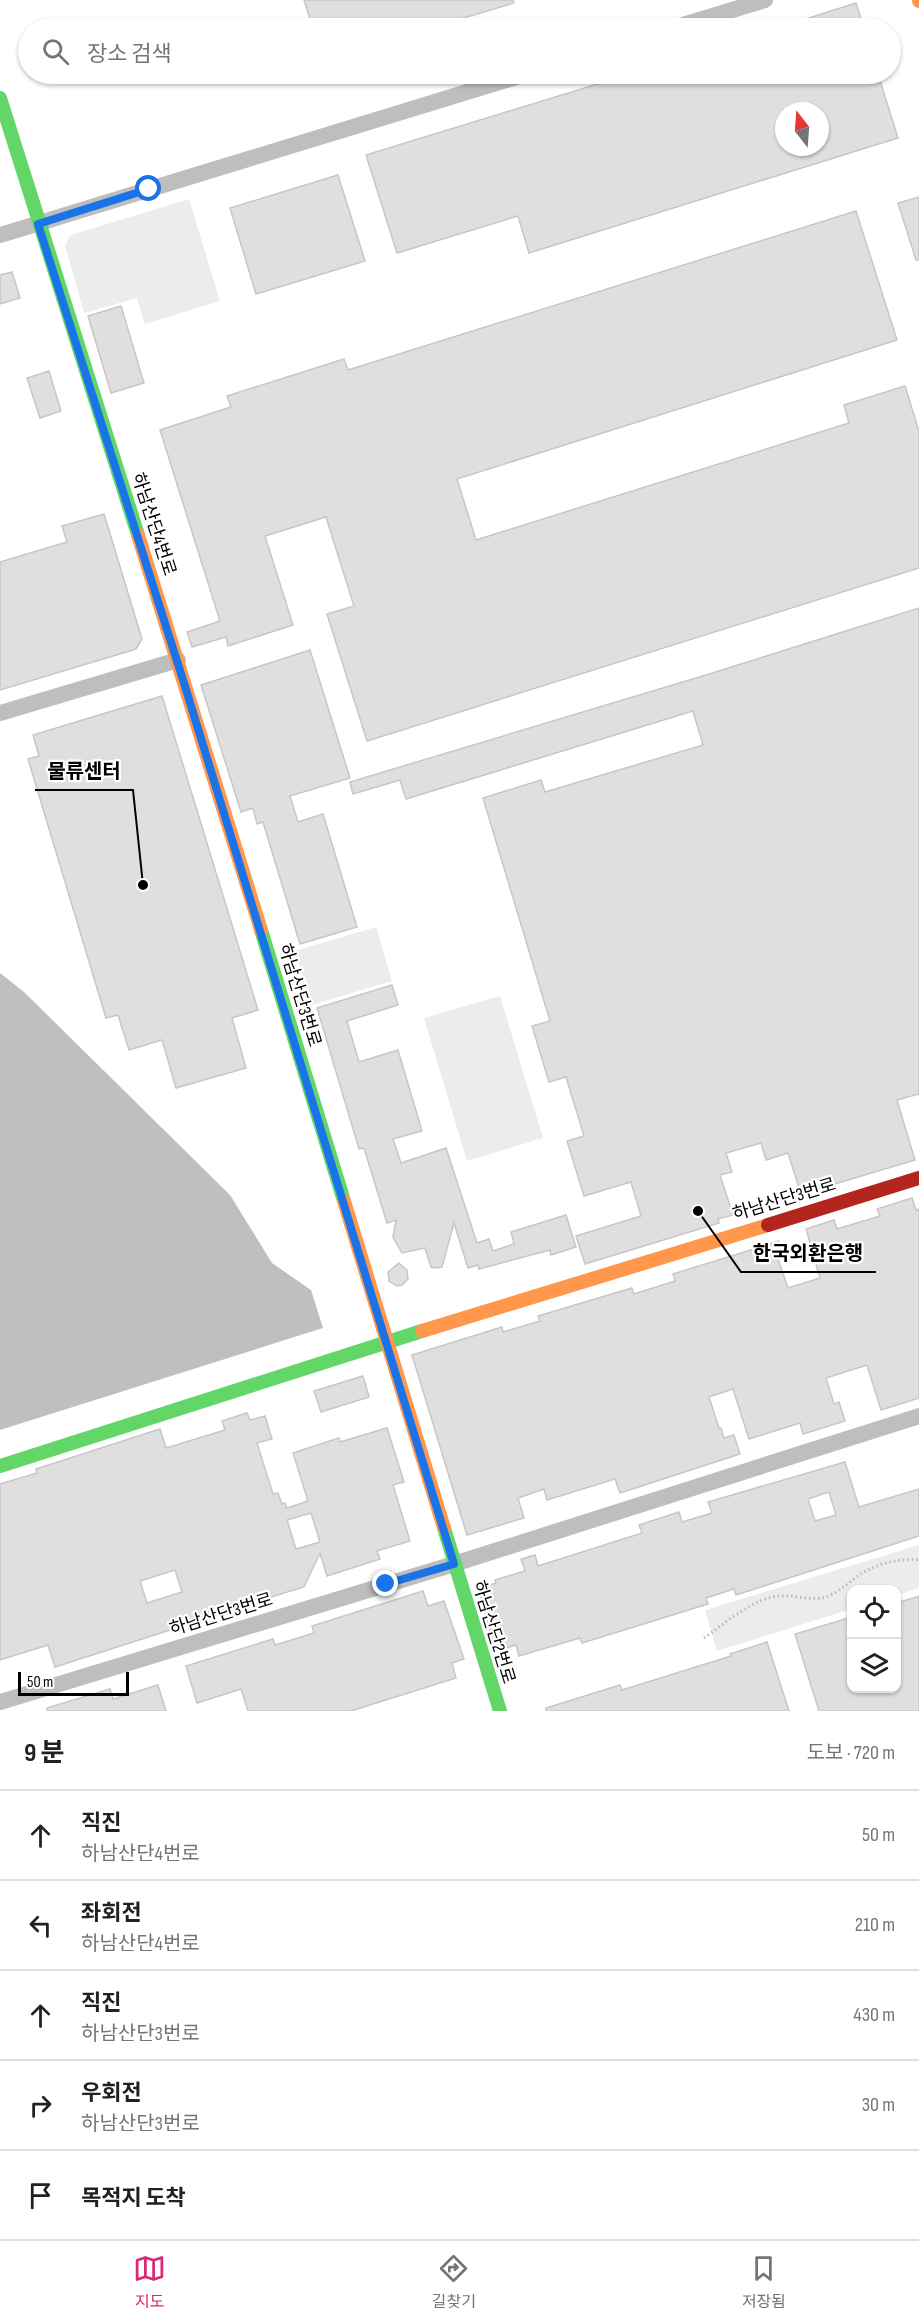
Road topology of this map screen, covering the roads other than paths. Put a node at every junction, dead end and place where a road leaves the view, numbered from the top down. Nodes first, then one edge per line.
1 (765, 0) edge
2 (706, 18) edge
3 (493, 84) edge
4 (0, 98) edge
5 (38, 224) junction
6 (0, 235) edge
7 (177, 660) junction
8 (0, 713) edge
9 (919, 1178) edge
10 (386, 1342) junction
11 (919, 1416) edge
12 (0, 1466) edge
13 (454, 1564) junction
14 (0, 1702) edge
15 (500, 1711) edge

1 - 2 street
3 - 5 street
4 - 5 street, 하남산단4번로
5 - 6 street
5 - 7 street, 하남산단4번로
7 - 8 street
7 - 10 street, 하남산단3번로
9 - 10 street, 하남산단3번로
10 - 12 street, 하남산단3번로
10 - 13 street, 하남산단3번로
11 - 13 street, 하남산단3번로
13 - 14 street, 하남산단3번로
13 - 15 street, 하남산단2번로

